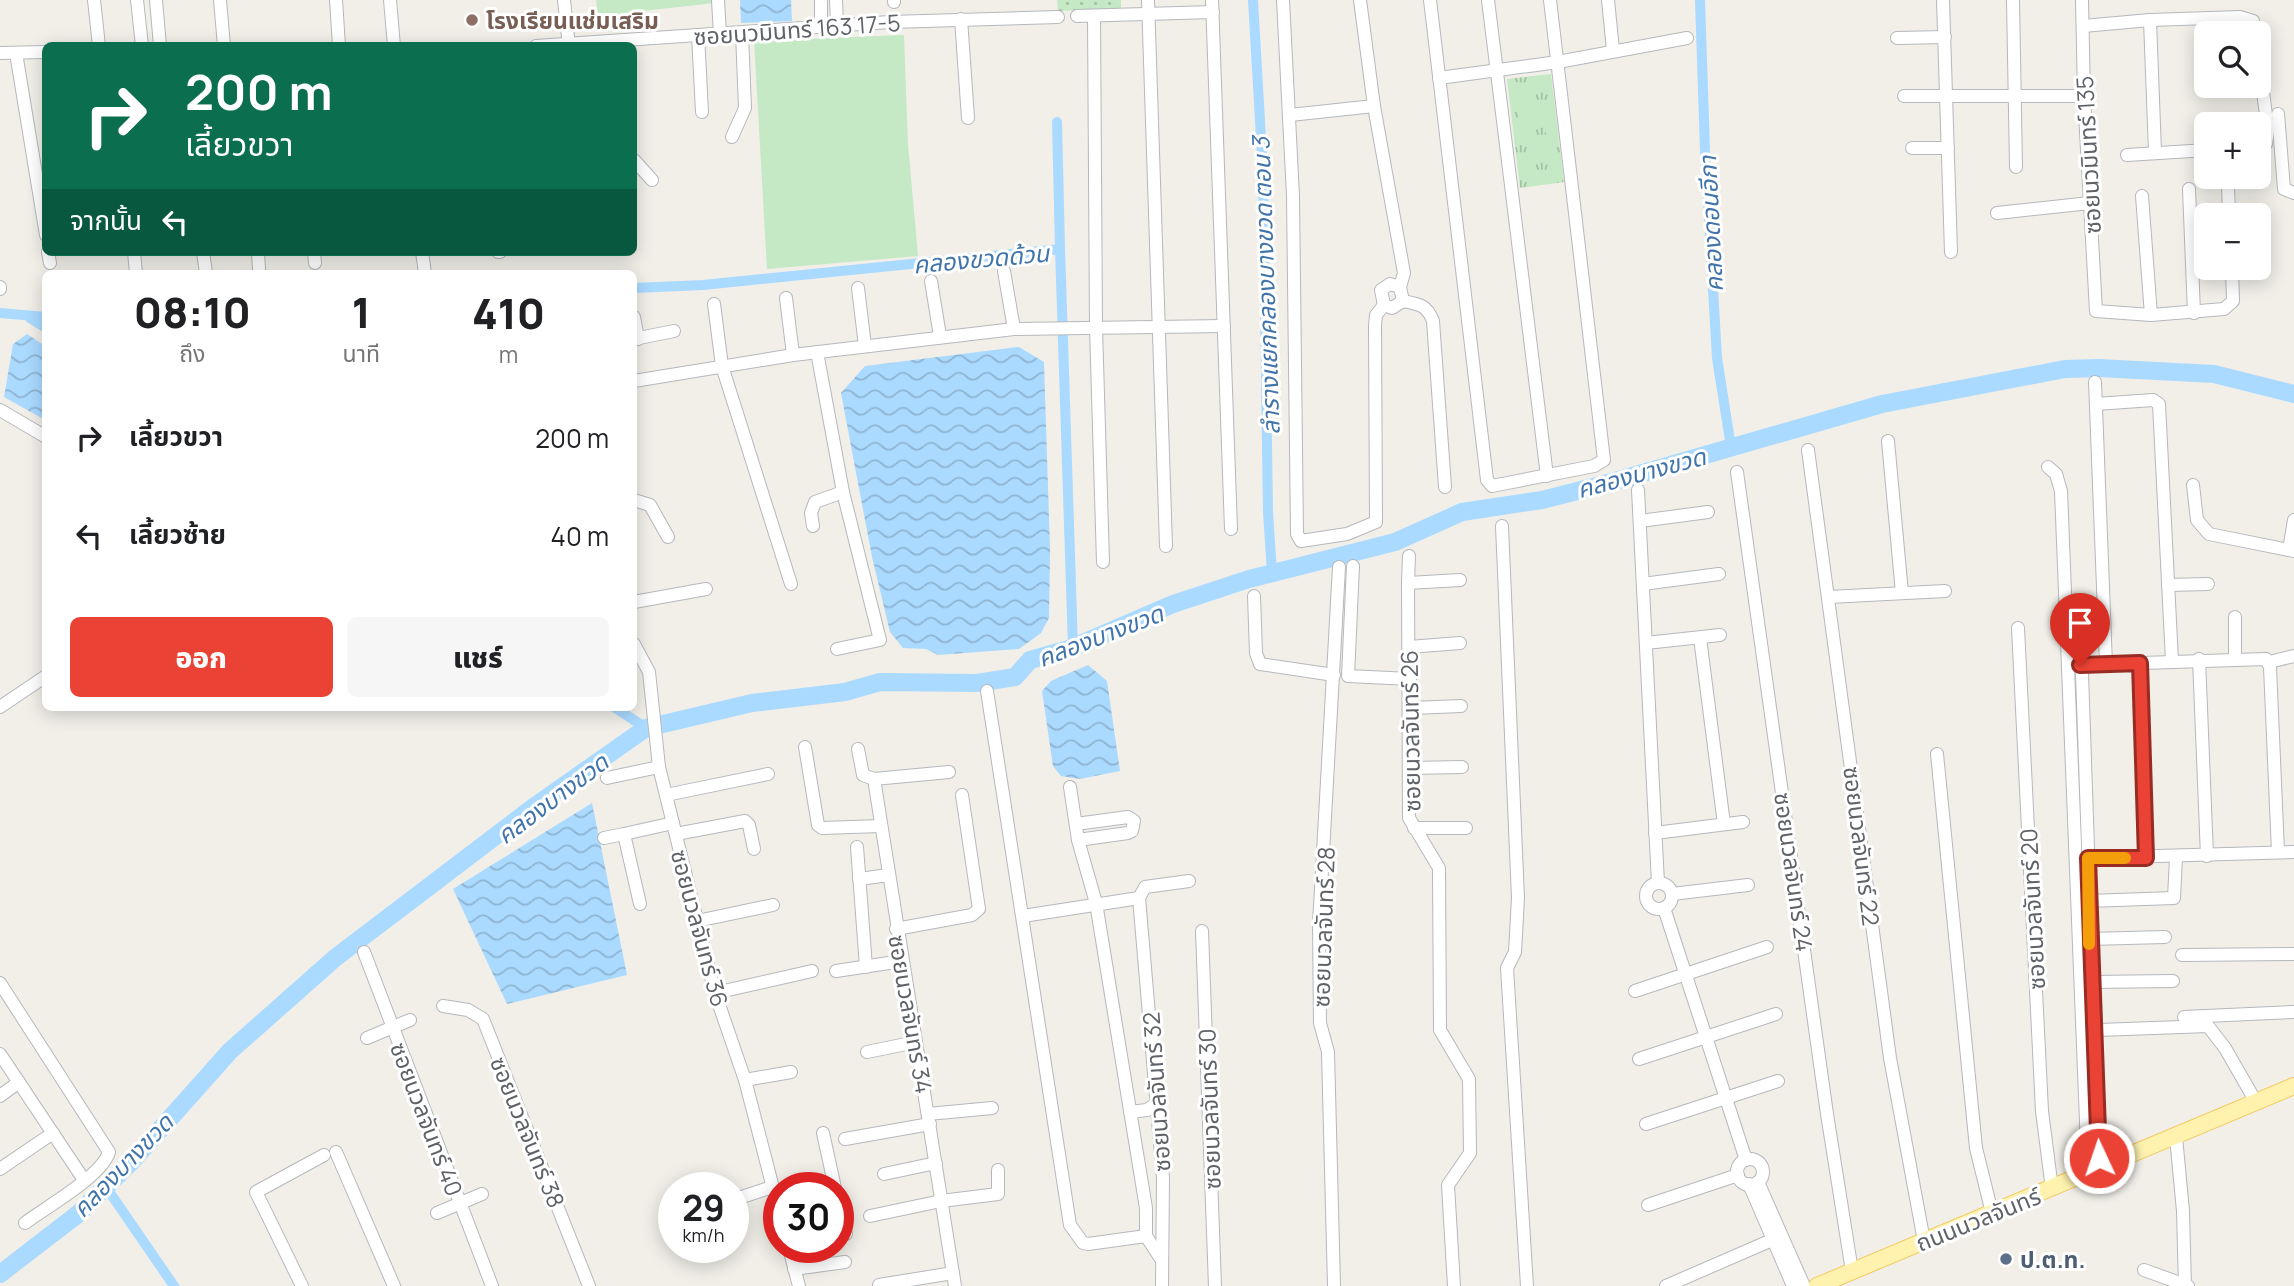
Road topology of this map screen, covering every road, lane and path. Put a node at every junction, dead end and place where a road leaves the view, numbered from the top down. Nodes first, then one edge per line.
1 (94, 0) edge
2 (136, 0) edge
3 (156, 0) edge
4 (220, 0) edge
5 (336, 0) edge
6 (390, 0) edge
7 (564, 0) edge
8 (718, 0) edge
9 (821, 0) edge
10 (836, 0) edge
11 (1283, 0) edge
12 (1360, 0) edge
13 (1430, 0) edge
14 (1488, 0) edge
15 (1550, 0) edge
16 (1608, 0) edge
17 (1943, 0) edge
18 (2013, 0) edge
19 (2082, 0) edge
20 (1213, 6) edge
21 (1148, 7) edge
22 (1077, 16) dead end
23 (1094, 16) junction
24 (1058, 17) dead end
25 (961, 19) junction
26 (2150, 20) junction
27 (2253, 21) edge
28 (837, 25) junction
29 (821, 26) junction
30 (2083, 26) junction
31 (743, 33) junction
32 (720, 34) junction
33 (698, 35) junction
34 (1945, 37) junction
35 (1687, 38) dead end
36 (1897, 38) dead end
37 (99, 42) edge
38 (141, 42) edge
39 (160, 42) edge
40 (225, 42) edge
41 (339, 42) edge
42 (394, 42) edge
43 (569, 42) edge
44 (627, 42) edge
45 (1613, 50) junction
46 (16, 52) junction
47 (42, 52) edge
48 (0, 53) edge
49 (1558, 62) junction
50 (1497, 71) junction
51 (1439, 78) junction
52 (2016, 95) junction
53 (1903, 96) dead end
54 (2084, 96) junction
55 (1947, 97) junction
56 (1374, 106) junction
57 (702, 112) dead end
58 (2278, 114) dead end
59 (1290, 115) junction
60 (968, 118) dead end
61 (732, 138) dead end
62 (1912, 148) dead end
63 (1948, 148) junction
64 (2194, 150) edge
65 (2155, 152) junction
66 (2127, 155) dead end
67 (637, 163) edge
68 (2016, 167) dead end
69 (652, 180) dead end
70 (2189, 189) dead end
71 (2294, 193) edge
72 (2142, 196) dead end
73 (2090, 203) junction
74 (42, 211) edge
75 (1997, 213) dead end
76 (1951, 251) dead end
77 (258, 256) edge
78 (259, 270) dead end
79 (1004, 271) dead end
80 (2232, 280) edge
81 (932, 281) dead end
82 (1400, 287) junction
83 (858, 288) dead end
84 (786, 298) dead end
85 (1403, 301) junction
86 (714, 304) dead end
87 (1384, 305) junction
88 (2194, 313) junction
89 (2151, 315) junction
90 (1224, 326) junction
91 (1159, 327) junction
92 (1096, 328) junction
93 (1014, 329) junction
94 (674, 331) dead end
95 (940, 336) junction
96 (637, 339) edge
97 (865, 346) junction
98 (817, 352) junction
99 (793, 355) junction
100 (722, 366) junction
101 (637, 380) edge
102 (2095, 382) dead end
103 (2096, 404) junction
104 (0, 410) edge
105 (42, 435) edge
106 (1888, 441) dead end
107 (1808, 450) dead end
108 (2048, 467) dead end
109 (1737, 472) dead end
110 (1547, 476) junction
111 (2193, 485) dead end
112 (1445, 487) dead end
113 (1638, 490) dead end
114 (843, 492) junction
115 (637, 501) edge
116 (1708, 512) dead end
117 (2294, 520) edge
118 (1640, 521) junction
119 (813, 526) dead end
120 (1502, 526) dead end
121 (1231, 529) dead end
122 (668, 537) dead end
123 (1166, 546) dead end
124 (2291, 551) edge
125 (1409, 556) dead end
126 (1103, 562) dead end
127 (1719, 574) dead end
128 (1460, 580) dead end
129 (1408, 583) junction
130 (791, 584) dead end
131 (1643, 584) junction
132 (2208, 584) dead end
133 (2168, 585) junction
134 (706, 589) dead end
135 (1945, 591) dead end
136 (1902, 593) junction
137 (1254, 596) dead end
138 (1829, 597) junction
139 (637, 601) edge
140 (2235, 617) dead end
141 (2018, 628) dead end
142 (1720, 635) dead end
143 (1700, 638) junction
144 (1460, 643) dead end
145 (1646, 643) junction
146 (1409, 647) junction
147 (838, 649) dead end
148 (637, 650) edge
149 (2294, 656) edge
150 (2235, 658) junction
151 (2199, 659) junction
152 (2172, 661) junction
153 (2269, 662) junction
154 (2140, 663) junction
155 (2105, 664) junction
156 (1334, 675) junction
157 (42, 679) edge
158 (1410, 679) junction
159 (987, 691) dead end
160 (1461, 706) dead end
161 (0, 707) edge
162 (1411, 708) junction
163 (804, 747) dead end
164 (858, 749) dead end
165 (1937, 754) dead end
166 (659, 767) junction
167 (1462, 767) dead end
168 (1410, 768) junction
169 (949, 772) dead end
170 (768, 774) dead end
171 (607, 778) dead end
172 (874, 779) junction
173 (1070, 787) dead end
174 (2080, 788) junction
175 (666, 795) junction
176 (962, 795) dead end
177 (1744, 822) dead end
178 (1076, 824) junction
179 (1724, 824) junction
180 (881, 826) junction
181 (1414, 828) junction
182 (1466, 828) dead end
183 (675, 829) junction
184 (1655, 832) junction
185 (624, 834) junction
186 (604, 838) dead end
187 (1078, 840) junction
188 (857, 848) dead end
189 (754, 849) dead end
190 (2278, 852) junction
191 (2294, 852) edge
192 (2207, 856) junction
193 (2176, 857) junction
194 (2088, 858) junction
195 (2146, 858) junction
196 (889, 875) junction
197 (859, 879) junction
198 (1189, 881) dead end
199 (1658, 883) junction
200 (1748, 884) dead end
201 (1672, 894) junction
202 (1139, 898) junction
203 (2088, 901) junction
204 (1096, 903) junction
205 (640, 904) dead end
206 (773, 905) dead end
207 (1664, 908) junction
208 (1023, 916) junction
209 (697, 921) junction
210 (896, 929) junction
211 (1202, 932) dead end
212 (2165, 937) dead end
213 (2089, 939) junction
214 (1767, 947) dead end
215 (364, 952) dead end
216 (2294, 954) edge
217 (2182, 955) dead end
218 (902, 961) junction
219 (866, 967) junction
220 (812, 971) dead end
221 (836, 971) dead end
222 (1685, 973) junction
223 (2173, 981) dead end
224 (2091, 982) junction
225 (0, 984) edge
226 (1636, 991) dead end
227 (715, 993) junction
228 (443, 1006) dead end
229 (2294, 1012) edge
230 (1776, 1014) dead end
231 (2183, 1017) dead end
232 (410, 1020) dead end
233 (392, 1027) junction
234 (2099, 1030) dead end
235 (1703, 1036) junction
236 (367, 1038) dead end
237 (916, 1042) junction
238 (867, 1052) dead end
239 (0, 1054) edge
240 (1639, 1059) dead end
241 (791, 1072) dead end
242 (745, 1080) junction
243 (1778, 1081) dead end
244 (19, 1082) junction
245 (2294, 1086) edge
246 (0, 1096) edge
247 (1726, 1098) junction
248 (2256, 1102) junction
249 (1157, 1103) junction
250 (992, 1108) dead end
251 (1130, 1112) junction
252 (929, 1119) junction
253 (1646, 1124) dead end
254 (54, 1133) junction
255 (823, 1133) dead end
256 (2176, 1137) junction
257 (845, 1139) dead end
258 (1746, 1160) junction
259 (936, 1163) junction
260 (2094, 1169) junction
261 (0, 1170) edge
262 (998, 1170) dead end
263 (769, 1172) edge
264 (831, 1172) edge
265 (884, 1174) dead end
266 (1738, 1175) junction
267 (84, 1180) junction
268 (1754, 1183) junction
269 (2052, 1189) junction
270 (482, 1195) dead end
271 (942, 1201) junction
272 (459, 1204) junction
273 (1648, 1205) dead end
274 (438, 1213) dead end
275 (1992, 1213) junction
276 (870, 1216) dead end
277 (25, 1223) dead end
278 (1146, 1237) junction
279 (1772, 1240) junction
280 (1924, 1241) junction
281 (1161, 1259) junction
282 (793, 1263) edge
283 (838, 1263) edge
284 (794, 1269) junction
285 (2144, 1270) dead end
286 (1852, 1271) junction
287 (954, 1280) edge
288 (879, 1285) edge
289 (302, 1286) edge
290 (394, 1286) edge
291 (492, 1286) edge
292 (589, 1286) edge
293 (799, 1286) edge
294 (1162, 1286) edge
295 (1215, 1286) edge
296 (1334, 1286) edge
297 (1454, 1286) edge
298 (1527, 1286) edge
299 (1666, 1286) edge
300 (1793, 1286) edge
301 (1804, 1286) edge
302 (1817, 1286) edge
303 (2186, 1286) edge

1 - 37 street
2 - 38 street
3 - 39 street
4 - 40 street
5 - 41 street
6 - 42 street
7 - 43 street
8 - 32 street
9 - 29 street
10 - 28 street
11 - 59 street
12 - 56 street
13 - 51 street
14 - 50 street
15 - 49 street
16 - 45 street
17 - 34 street
18 - 52 street
19 - 30 street, ซอยนวมินทร์ 135
20 - 21 street
20 - 90 street
21 - 23 street
21 - 91 street
22 - 23 street
23 - 92 street
24 - 25 street, ซอยนวมินทร์ 163 17-5
25 - 28 street, ซอยนวมินทร์ 163 17-5
25 - 60 street
26 - 27 street
26 - 30 street
26 - 65 street
28 - 29 street, ซอยนวมินทร์ 163 17-5
29 - 31 street, ซอยนวมินทร์ 163 17-5
30 - 54 street, ซอยนวมินทร์ 135
31 - 32 street, ซอยนวมินทร์ 163 17-5
31 - 61 street
32 - 33 street, ซอยนวมินทร์ 163 17-5
33 - 44 street, ซอยนวมินทร์ 163 17-5
33 - 57 street
34 - 36 street
34 - 55 street
35 - 45 street
45 - 49 street
46 - 47 street
46 - 48 street
46 - 74 street
49 - 50 street
49 - 110 street
50 - 51 street
50 - 110 street
51 - 110 street
52 - 54 street
52 - 55 street
52 - 68 street
53 - 55 street
54 - 73 street, ซอยนวมินทร์ 135
55 - 63 street
56 - 59 street
56 - 82 street
58 - 71 street
59 - 87 street
62 - 63 street
63 - 76 street
64 - 65 street
65 - 66 street
67 - 69 street
70 - 88 street
72 - 89 street
73 - 75 street
73 - 89 street, ซอยนวมินทร์ 135
77 - 78 street
79 - 93 street
80 - 88 street
81 - 95 street
82 - 85 street
82 - 87 street
83 - 97 street
84 - 99 street
85 - 87 street
85 - 112 street
86 - 100 street
88 - 89 street
90 - 91 street
90 - 121 street
91 - 92 street
91 - 123 street
92 - 93 street
92 - 126 street
93 - 95 street
94 - 96 street
95 - 97 street
97 - 98 street
98 - 99 street
98 - 114 street
99 - 100 street
100 - 101 street
100 - 130 street
102 - 103 street
103 - 133 street
103 - 155 street
104 - 105 street
106 - 136 street
107 - 138 street, ซอยนวลจันทร์ 22
108 - 174 street
109 - 286 street, ซอยนวลจันทร์ 24
111 - 124 street
113 - 118 street
114 - 119 street
114 - 147 street
115 - 122 street
116 - 118 street
117 - 124 street
118 - 131 street
120 - 298 street
125 - 129 street, ซอยนวลจันทร์ 26
127 - 131 street
128 - 129 street
129 - 146 street, ซอยนวลจันทร์ 26
131 - 145 street
132 - 133 street
133 - 152 street
134 - 139 street
135 - 136 street
136 - 138 street
137 - 156 street
138 - 280 street, ซอยนวลจันทร์ 22
140 - 150 street
141 - 269 street, ซอยนวลจันทร์ 20
142 - 143 street
143 - 145 street
143 - 179 street
144 - 146 street
145 - 184 street
146 - 158 street, ซอยนวลจันทร์ 26
148 - 166 street, ซอยนวลจันทร์ 36
149 - 153 street
150 - 151 street
150 - 153 street
151 - 152 street
151 - 192 street
152 - 154 street
153 - 190 street
154 - 155 street
154 - 195 street
155 - 174 street
156 - 158 street, ซอยนวลจันทร์ 28
156 - 296 street, ซอยนวลจันทร์ 28
157 - 161 street
158 - 162 street, ซอยนวลจันทร์ 26
159 - 208 street
160 - 162 street
162 - 168 street, ซอยนวลจันทร์ 26
163 - 180 street
164 - 172 street, ซอยนวลจันทร์ 34
165 - 275 street
166 - 171 street
166 - 175 street, ซอยนวลจันทร์ 36
167 - 168 street
168 - 181 street, ซอยนวลจันทร์ 26
169 - 172 street
170 - 175 street
172 - 180 street, ซอยนวลจันทร์ 34
173 - 178 street
174 - 194 street
174 - 260 street
175 - 183 street, ซอยนวลจันทร์ 36
176 - 210 street
177 - 179 street
178 - 187 street
178 - 187 street
179 - 184 street
180 - 196 street, ซอยนวลจันทร์ 34
181 - 182 street
181 - 297 street, ซอยนวลจันทร์ 26
183 - 185 street
183 - 189 street
183 - 209 street, ซอยนวลจันทร์ 36
184 - 199 street
185 - 186 street
185 - 205 street
187 - 204 street
188 - 197 street
190 - 191 street
190 - 192 street
192 - 193 street
193 - 195 street
193 - 203 street
194 - 195 street
194 - 203 street
196 - 197 street
196 - 210 street, ซอยนวลจันทร์ 34
197 - 219 street
198 - 202 street
199 - 201 street
199 - 207 street
200 - 201 street
201 - 207 street
202 - 204 street
202 - 249 street, ซอยนวลจันทร์ 32
203 - 213 street
204 - 208 street
204 - 251 street
206 - 209 street
207 - 222 street
208 - 278 street
209 - 227 street, ซอยนวลจันทร์ 36
210 - 218 street, ซอยนวลจันทร์ 34
211 - 295 street, ซอยนวลจันทร์ 30
212 - 213 street
213 - 224 street
214 - 222 street
215 - 233 street, ซอยนวลจันทร์ 40
216 - 217 street
218 - 219 street
218 - 237 street, ซอยนวลจันทร์ 34
219 - 221 street
220 - 227 street
222 - 226 street
222 - 235 street
223 - 224 street
224 - 260 street
225 - 267 street
227 - 242 street, ซอยนวลจันทร์ 36
228 - 292 street, ซอยนวลจันทร์ 38
229 - 231 street
230 - 235 street
232 - 233 street
233 - 236 street
233 - 272 street, ซอยนวลจันทร์ 40
234 - 248 street
235 - 240 street
235 - 247 street
237 - 238 street
237 - 252 street, ซอยนวลจันทร์ 34
239 - 244 street
241 - 242 street
242 - 263 street, ซอยนวลจันทร์ 36
243 - 247 street
244 - 246 street
244 - 254 street
245 - 248 main road, ถนนนวลจันทร์
247 - 253 street
247 - 258 street
248 - 256 main road, ถนนนวลจันทร์
249 - 251 street
249 - 281 street, ซอยนวลจันทร์ 32
250 - 252 street
251 - 278 street
252 - 257 street
252 - 259 street, ซอยนวลจันทร์ 34
254 - 261 street
254 - 267 street
255 - 264 street
256 - 260 main road, ถนนนวลจันทร์
256 - 303 street
258 - 266 street
258 - 268 street
259 - 265 street
259 - 271 street, ซอยนวลจันทร์ 34
260 - 269 main road, ถนนนวลจันทร์
262 - 271 street
266 - 268 street
266 - 273 street
267 - 277 street
268 - 279 street
268 - 301 street
269 - 275 main road, ถนนนวลจันทร์
270 - 272 street
271 - 276 street
271 - 287 street, ซอยนวลจันทร์ 34
272 - 274 street
272 - 291 street, ซอยนวลจันทร์ 40
275 - 280 main road, ถนนนวลจันทร์
278 - 281 street
279 - 299 street
279 - 300 street
280 - 286 main road, ถนนนวลจันทร์
281 - 294 street, ซอยนวลจันทร์ 32
282 - 284 street
283 - 284 street
284 - 293 street
285 - 303 street
286 - 302 main road, ถนนนวลจันทร์
287 - 288 street
289 - 290 street

